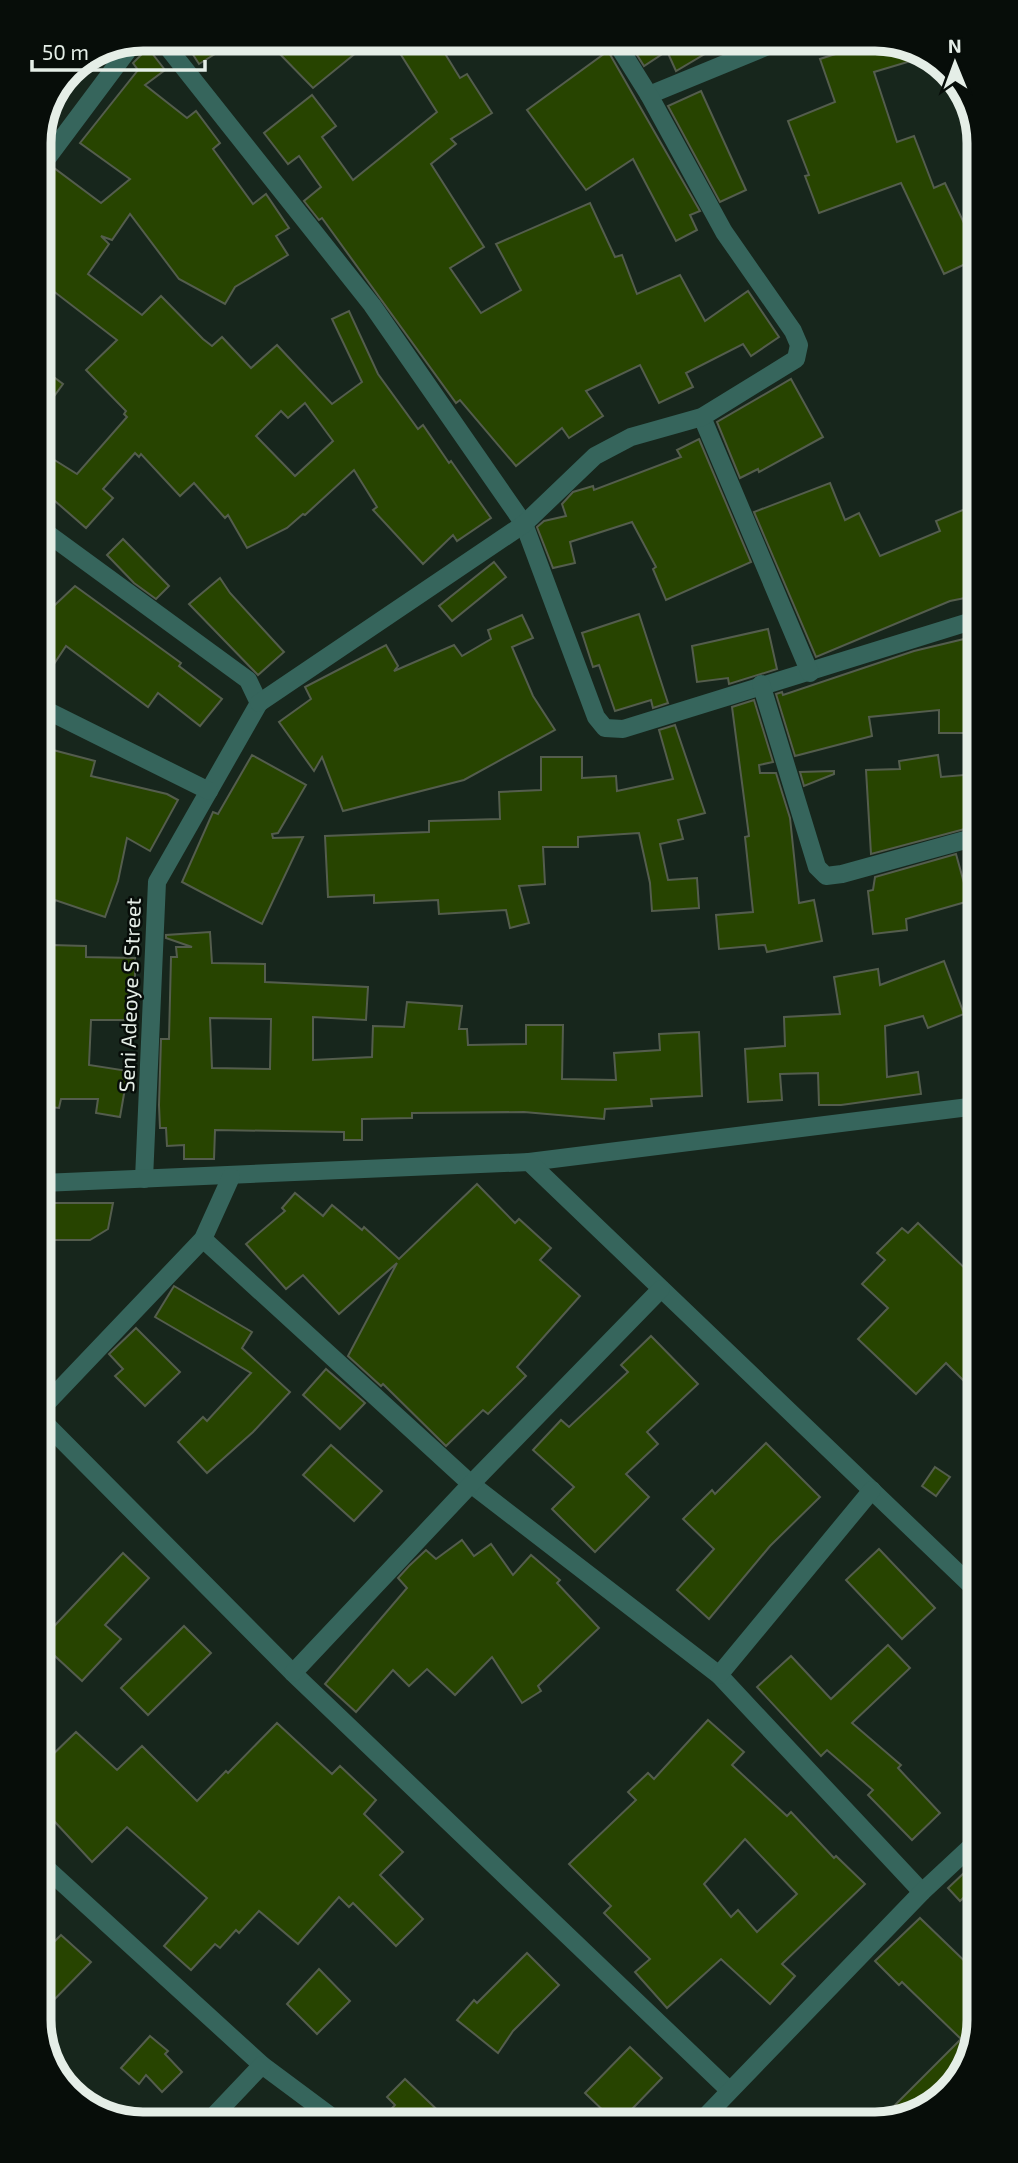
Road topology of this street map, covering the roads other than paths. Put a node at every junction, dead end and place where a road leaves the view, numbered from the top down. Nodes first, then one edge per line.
1 (171, 51) edge
2 (622, 51) edge
3 (756, 51) edge
4 (126, 53) edge
5 (649, 95) junction
6 (51, 153) edge
7 (702, 417) junction
8 (524, 524) junction
9 (51, 536) edge
10 (967, 623) edge
11 (810, 673) junction
12 (761, 684) junction
13 (259, 704) junction
14 (51, 712) edge
15 (209, 791) junction
16 (967, 839) edge
17 (967, 1107) edge
18 (529, 1162) junction
19 (232, 1177) junction
20 (144, 1180) junction
21 (51, 1183) edge
22 (203, 1239) junction
23 (662, 1289) junction
24 (51, 1399) edge
25 (51, 1429) edge
26 (471, 1484) junction
27 (872, 1490) junction
28 (967, 1581) edge
29 (293, 1673) junction
30 (719, 1675) junction
31 (967, 1850) edge
32 (51, 1872) edge
33 (922, 1892) junction
34 (261, 2065) junction
35 (729, 2091) junction
36 (217, 2112) edge
37 (325, 2112) edge
38 (709, 2112) edge

1 - 8 street
2 - 5 street
3 - 5 street
4 - 6 street
5 - 7 street
7 - 8 street
7 - 11 street
8 - 12 street
8 - 13 street
9 - 13 street
10 - 11 street
11 - 12 street
12 - 16 street
13 - 15 street, Seni Adeoye S Street
14 - 15 street
15 - 20 street, Seni Adeoye S Street
17 - 18 street
18 - 19 street
18 - 23 street
19 - 20 street
19 - 22 street
20 - 21 street
22 - 24 street
22 - 26 street
23 - 26 street
23 - 27 street
25 - 29 street
26 - 29 street
26 - 30 street
27 - 28 street
27 - 30 street
29 - 35 street
30 - 33 street
31 - 33 street
32 - 34 street
33 - 35 street
34 - 36 street
34 - 37 street
35 - 38 street

